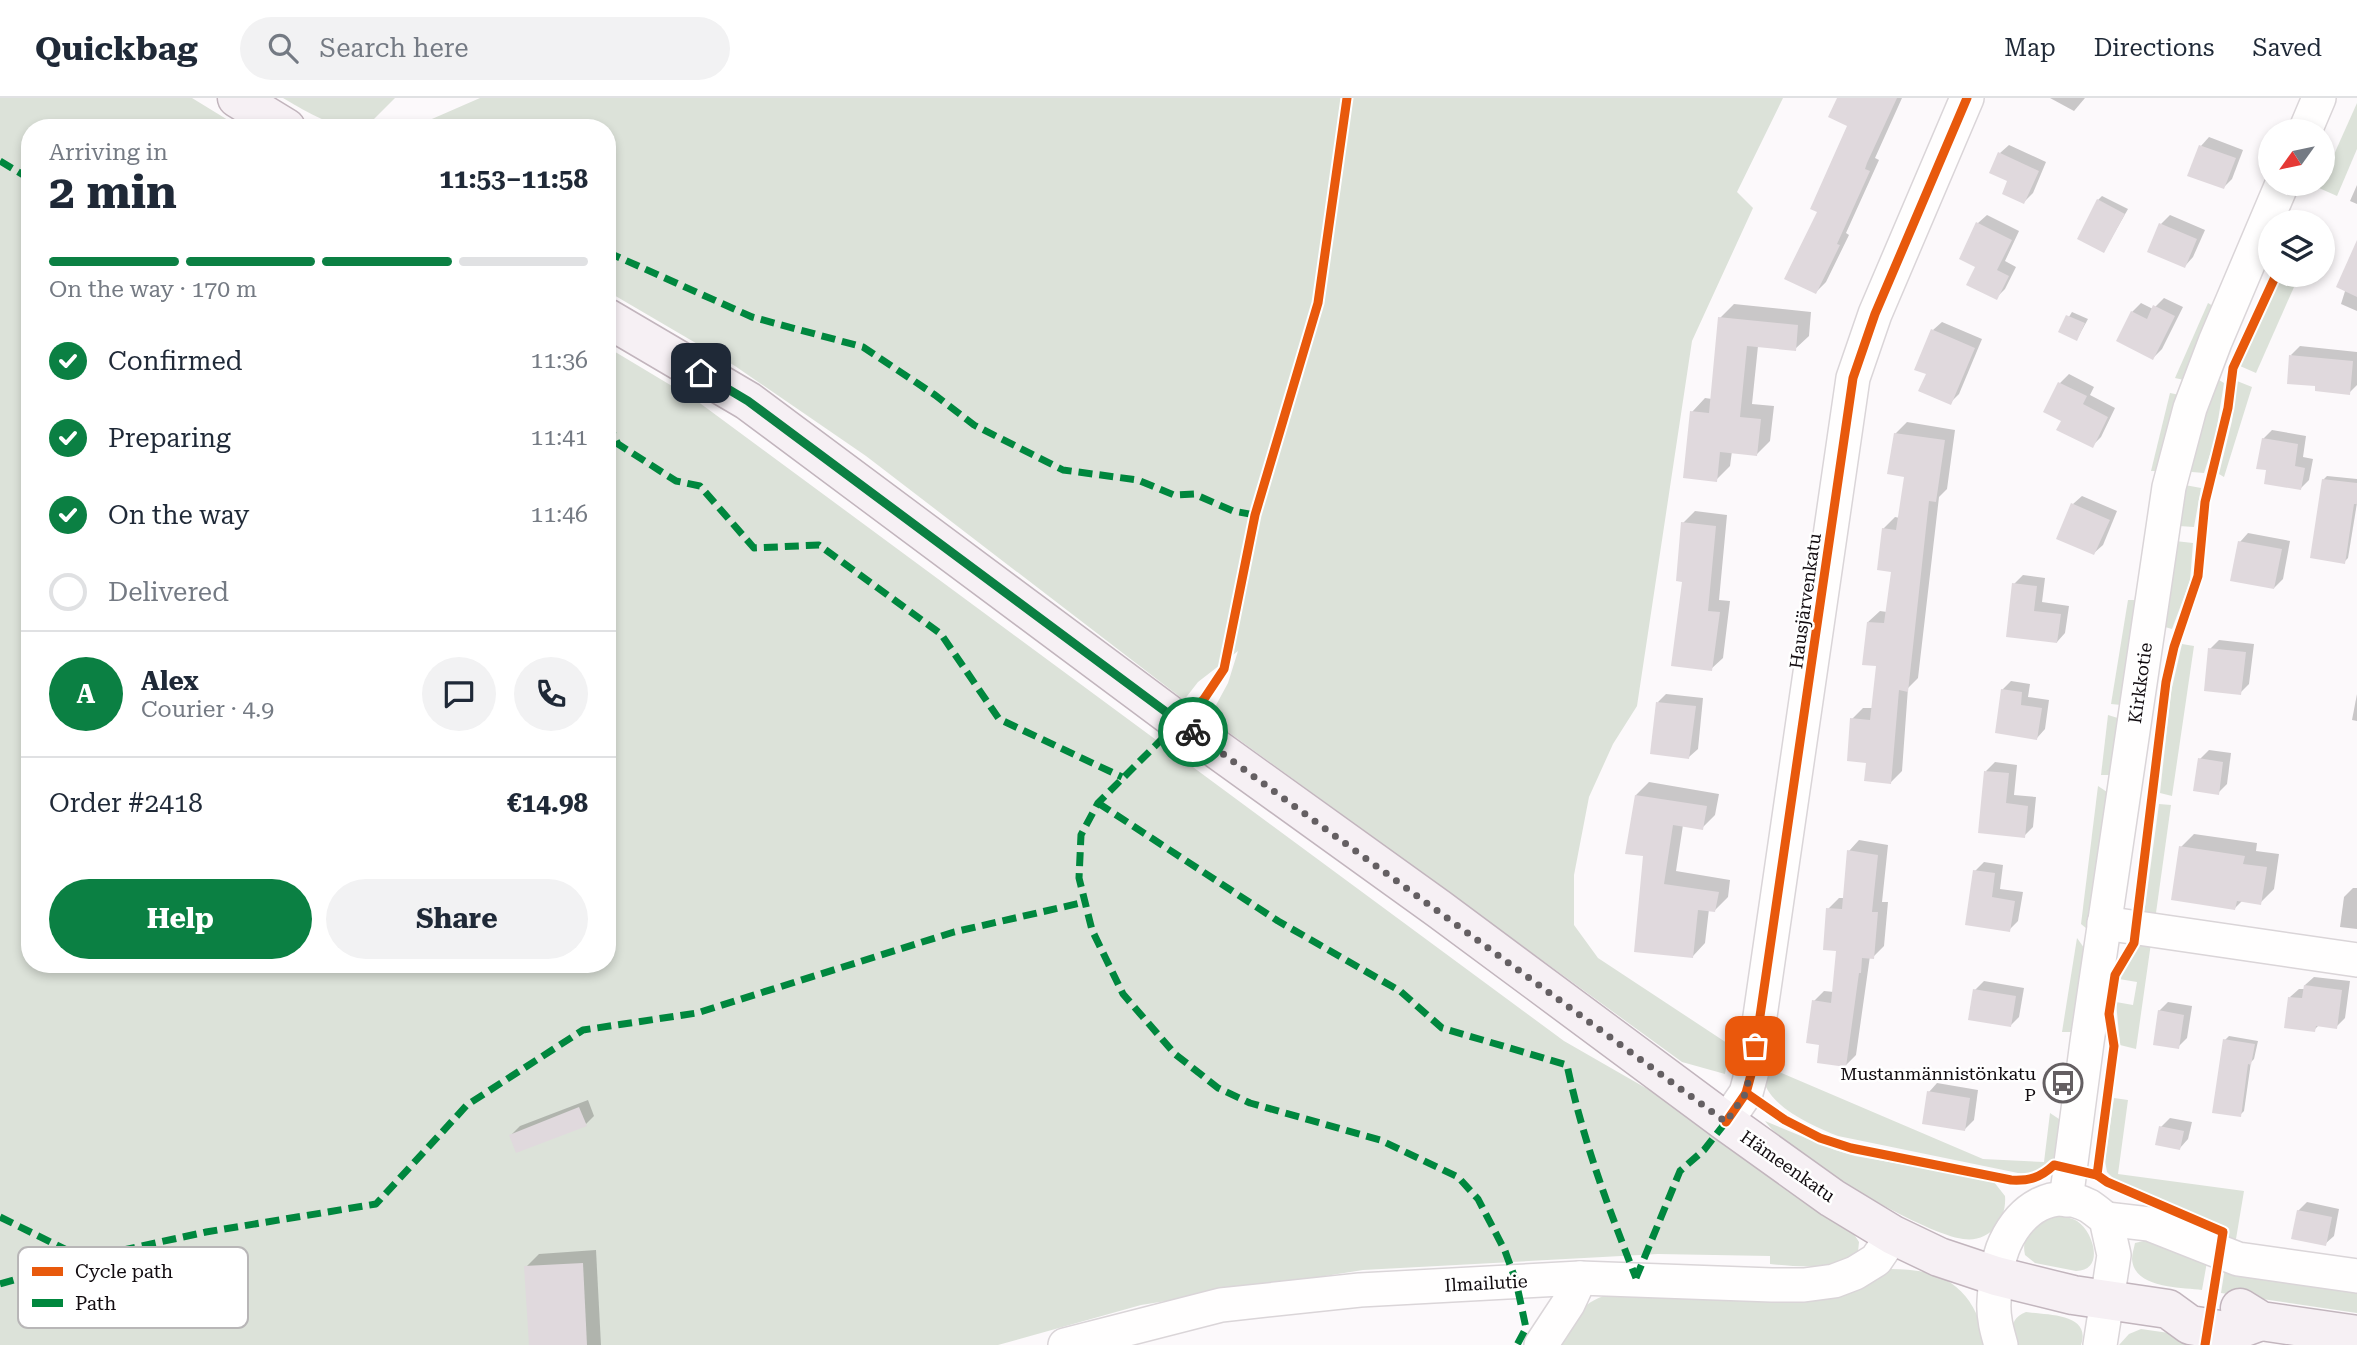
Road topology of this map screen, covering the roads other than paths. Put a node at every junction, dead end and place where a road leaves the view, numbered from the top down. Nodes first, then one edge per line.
1 (237, 98) edge
2 (1966, 98) edge
3 (2319, 98) edge
4 (271, 119) edge
5 (2310, 119) edge
6 (2277, 196) edge
7 (616, 323) edge
8 (2104, 923) junction
9 (2357, 960) edge
10 (1726, 1122) junction
11 (2066, 1199) junction
12 (2106, 1219) junction
13 (1894, 1235) junction
14 (1996, 1276) junction
15 (2357, 1276) edge
16 (1580, 1278) junction
17 (2107, 1301) junction
18 (2357, 1335) edge
19 (1065, 1345) edge
20 (1541, 1345) edge
21 (2001, 1345) edge
22 (2100, 1345) edge

1 - 4 main road
2 - 10 street, Hausjärvenkatu
3 - 5 street
6 - 8 street, Kirkkotie
7 - 10 main road, Hämeenkatu
8 - 9 street
8 - 11 street, Kirkkotie
10 - 13 main road, Hämeenkatu
11 - 12 street
11 - 14 street
12 - 15 street
12 - 17 street
13 - 14 main road, Hämeenkatu
13 - 16 street, Ilmailutie
14 - 17 main road, Hämeenkatu
14 - 21 street
16 - 19 street, Ilmailutie
16 - 20 street
17 - 18 main road, Hämeenkatu
17 - 22 street

